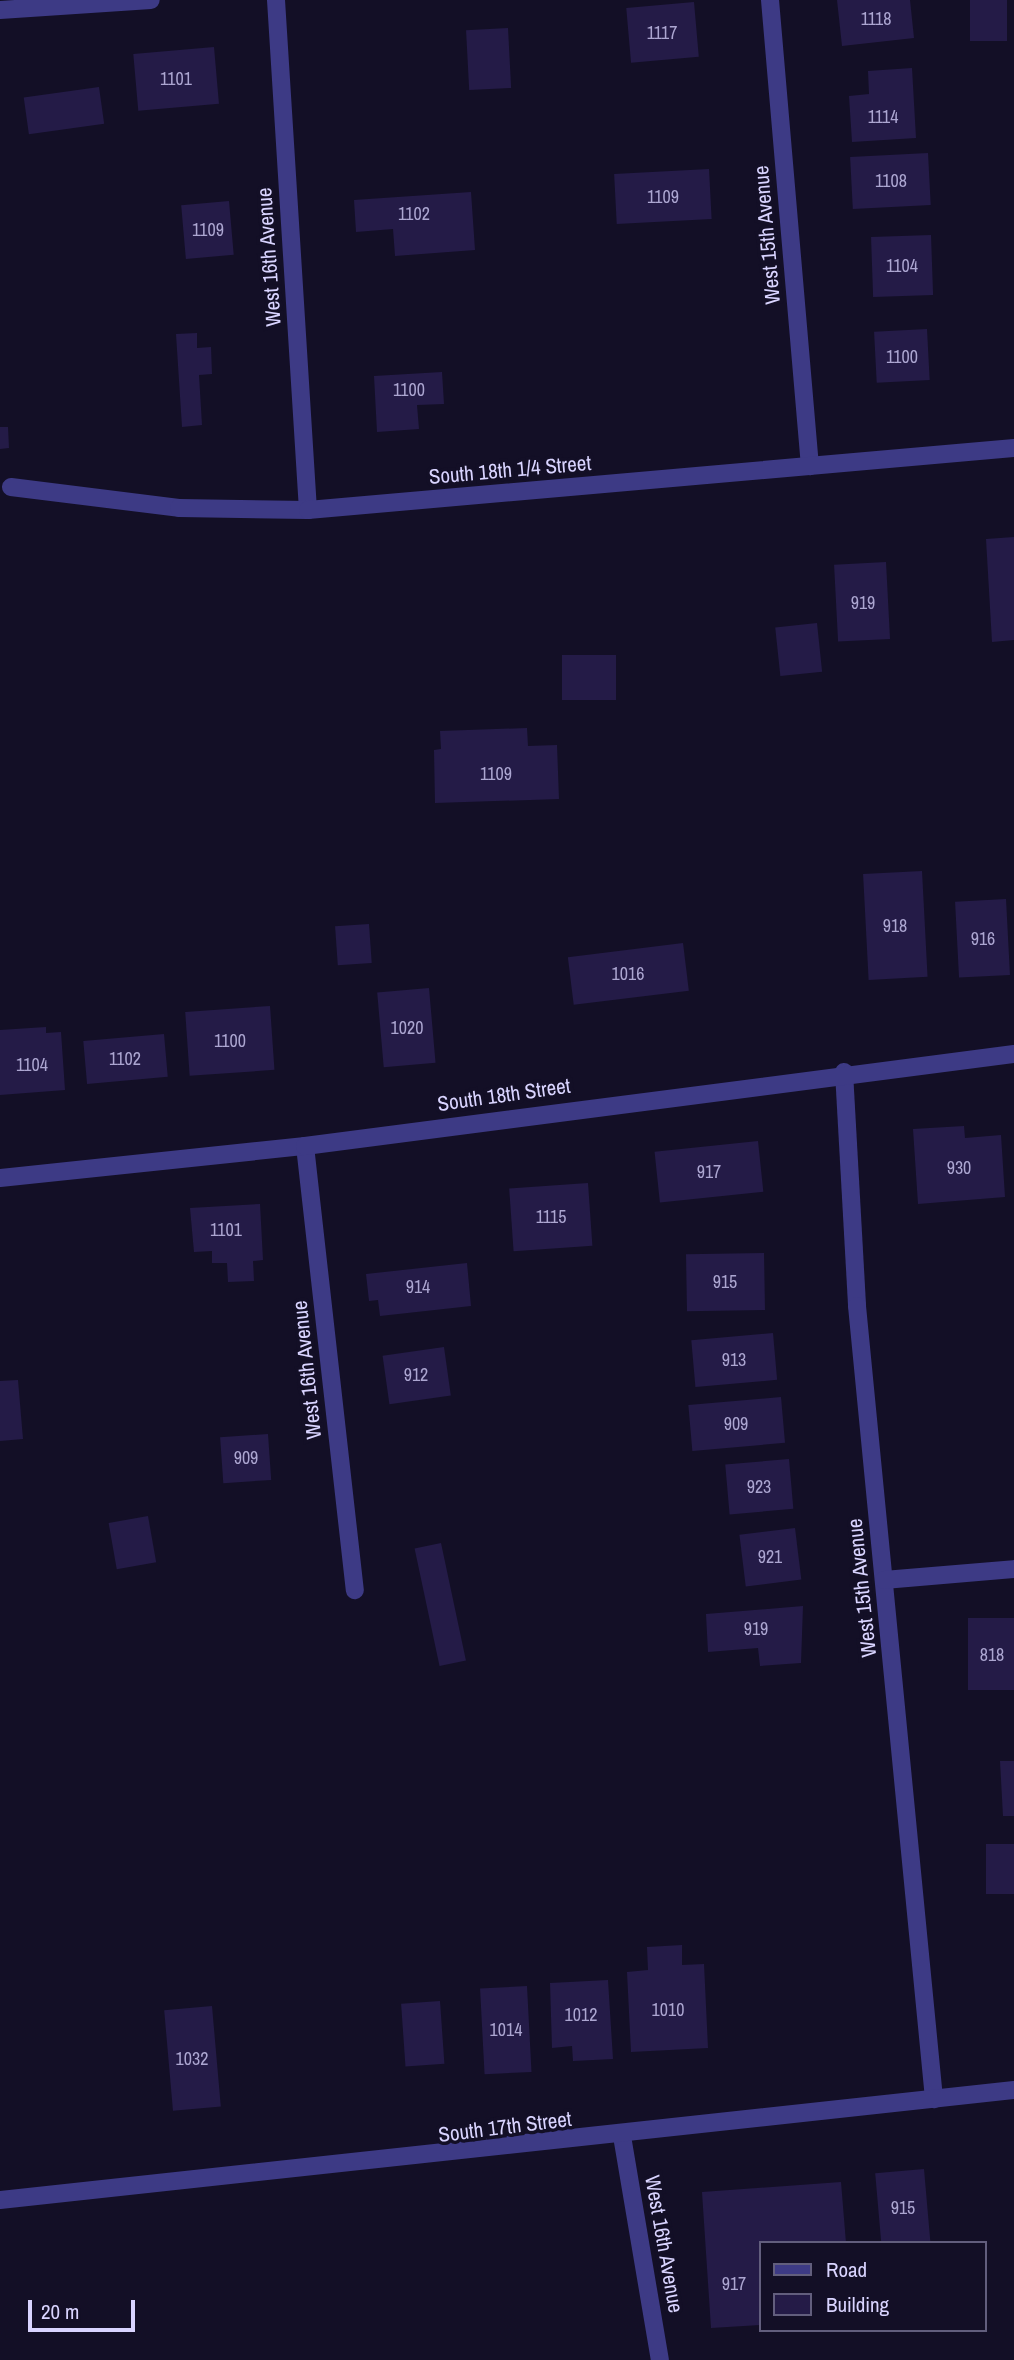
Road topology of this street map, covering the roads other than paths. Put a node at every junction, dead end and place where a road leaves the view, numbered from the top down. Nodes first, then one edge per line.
1 (150, 0) edge
2 (276, 0) edge
3 (770, 0) edge
4 (0, 10) edge
5 (1014, 448) edge
6 (810, 466) junction
7 (11, 487) dead end
8 (308, 510) junction
9 (1014, 1054) edge
10 (844, 1072) junction
11 (305, 1146) junction
12 (0, 1178) edge
13 (1014, 1569) edge
14 (884, 1580) junction
15 (355, 1590) dead end
16 (1014, 2090) edge
17 (934, 2099) junction
18 (622, 2136) junction
19 (0, 2200) edge
20 (660, 2360) edge

1 - 4 street
2 - 8 street, West 16th Avenue
3 - 6 street, West 15th Avenue
5 - 6 street, South 18th 1/4 Street
6 - 8 street, South 18th 1/4 Street
7 - 8 street, South 18th 1/4 Street
9 - 10 street, South 18th Street
10 - 11 street, South 18th Street
10 - 14 street, West 15th Avenue
11 - 12 street, South 18th Street
11 - 15 street, West 16th Avenue
13 - 14 street
14 - 17 street, West 15th Avenue
16 - 17 street, South 17th Street
17 - 18 street, South 17th Street
18 - 19 street, South 17th Street
18 - 20 street, West 16th Avenue

